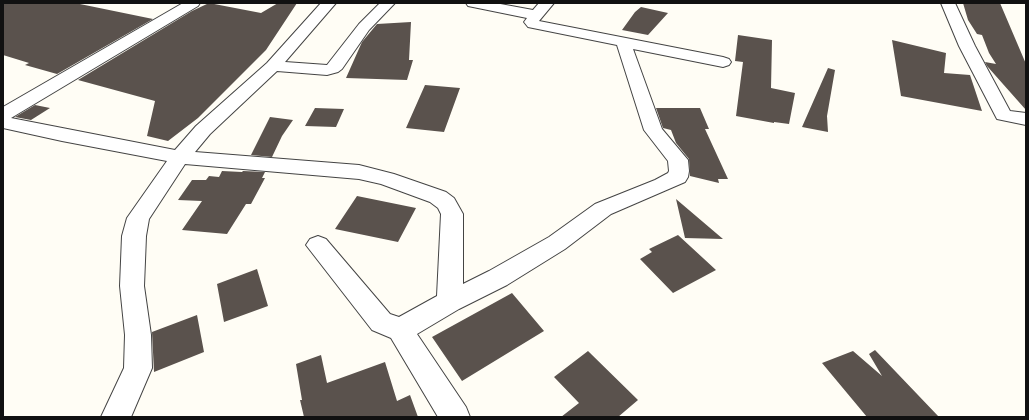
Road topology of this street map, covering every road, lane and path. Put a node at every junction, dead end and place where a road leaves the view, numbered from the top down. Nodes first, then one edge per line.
1 (193, 3) edge
2 (329, 3) edge
3 (388, 3) edge
4 (473, 3) edge
5 (547, 3) edge
6 (948, 3) edge
7 (536, 15) junction
8 (623, 41) junction
9 (723, 62) dead end
10 (274, 66) junction
11 (3, 116) edge
12 (1026, 119) edge
13 (3, 122) edge
14 (180, 157) junction
15 (318, 245) dead end
16 (450, 302) junction
17 (400, 330) junction
18 (116, 417) edge
19 (455, 417) edge

1 - 11 street
2 - 10 street
3 - 10 street
4 - 7 street
5 - 7 street
6 - 12 street
7 - 8 street
8 - 9 street
8 - 16 street
10 - 14 street
13 - 14 street
14 - 16 street
14 - 18 street
15 - 17 street
16 - 17 street
17 - 19 street

